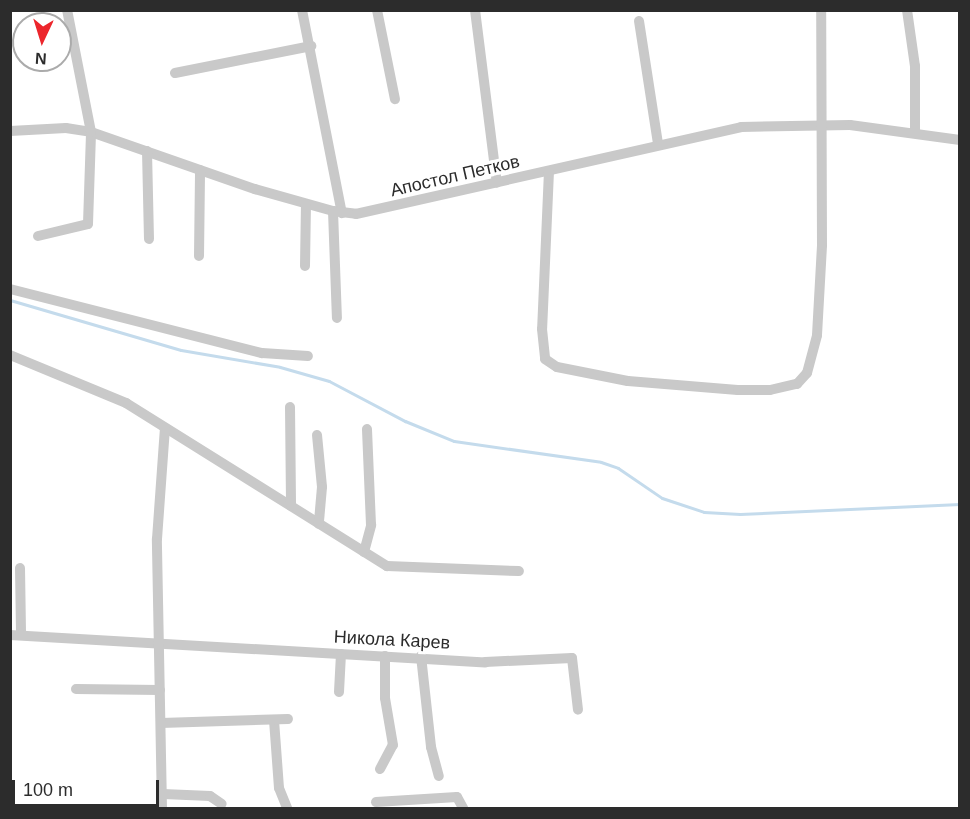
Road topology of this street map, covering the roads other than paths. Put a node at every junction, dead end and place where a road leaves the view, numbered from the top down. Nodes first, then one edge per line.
1 (68, 10) edge
2 (302, 10) edge
3 (377, 10) edge
4 (476, 10) edge
5 (821, 10) edge
6 (907, 10) edge
7 (639, 21) dead end
8 (311, 46) junction
9 (175, 73) dead end
10 (395, 99) dead end
11 (821, 124) junction
12 (10, 131) edge
13 (91, 132) junction
14 (915, 133) junction
15 (960, 140) edge
16 (658, 144) junction
17 (147, 151) junction
18 (200, 170) junction
19 (549, 171) junction
20 (496, 183) junction
21 (306, 204) junction
22 (337, 212) junction
23 (38, 236) dead end
24 (149, 239) dead end
25 (198, 256) dead end
26 (305, 267) dead end
27 (10, 289) edge
28 (337, 318) dead end
29 (10, 355) edge
30 (308, 356) dead end
31 (290, 407) dead end
32 (165, 428) junction
33 (367, 429) dead end
34 (318, 435) dead end
35 (291, 506) junction
36 (319, 524) junction
37 (364, 552) junction
38 (20, 568) dead end
39 (519, 571) dead end
40 (16, 635) edge
41 (158, 643) junction
42 (340, 654) junction
43 (385, 656) junction
44 (422, 656) junction
45 (76, 689) dead end
46 (160, 690) junction
47 (339, 692) dead end
48 (578, 710) dead end
49 (288, 719) dead end
50 (274, 720) junction
51 (161, 723) junction
52 (380, 769) dead end
53 (439, 776) dead end
54 (163, 794) junction
55 (376, 802) dead end
56 (222, 804) dead end
57 (162, 808) edge
58 (287, 808) edge
59 (463, 808) edge

1 - 13 street
2 - 8 street
3 - 10 street
4 - 20 street
5 - 11 street
6 - 14 street
7 - 16 street
8 - 9 street
8 - 22 street
11 - 14 street, Апостол Петков
11 - 16 street, Апостол Петков
11 - 19 street
12 - 13 street, Апостол Петков
13 - 17 street, Апостол Петков
13 - 23 street
14 - 15 street, Апостол Петков
16 - 19 street, Апостол Петков
17 - 18 street, Апостол Петков
17 - 24 street
18 - 21 street, Апостол Петков
18 - 25 street
19 - 20 street, Апостол Петков
20 - 22 street, Апостол Петков
21 - 22 street, Апостол Петков
21 - 26 street
22 - 28 street
27 - 30 street
29 - 32 street
31 - 35 street
32 - 35 street
32 - 41 street
33 - 37 street
34 - 36 street
35 - 36 street
36 - 37 street
37 - 39 street
38 - 40 street
40 - 41 street, Никола Карев
41 - 42 street, Никола Карев
41 - 46 street
42 - 43 street, Никола Карев
42 - 47 street
43 - 44 street, Никола Карев
43 - 52 street
44 - 48 street, Никола Карев
44 - 53 street
45 - 46 street
46 - 51 street
49 - 50 street
50 - 51 street
50 - 58 street
51 - 54 street
54 - 56 street
54 - 57 street
55 - 59 street

